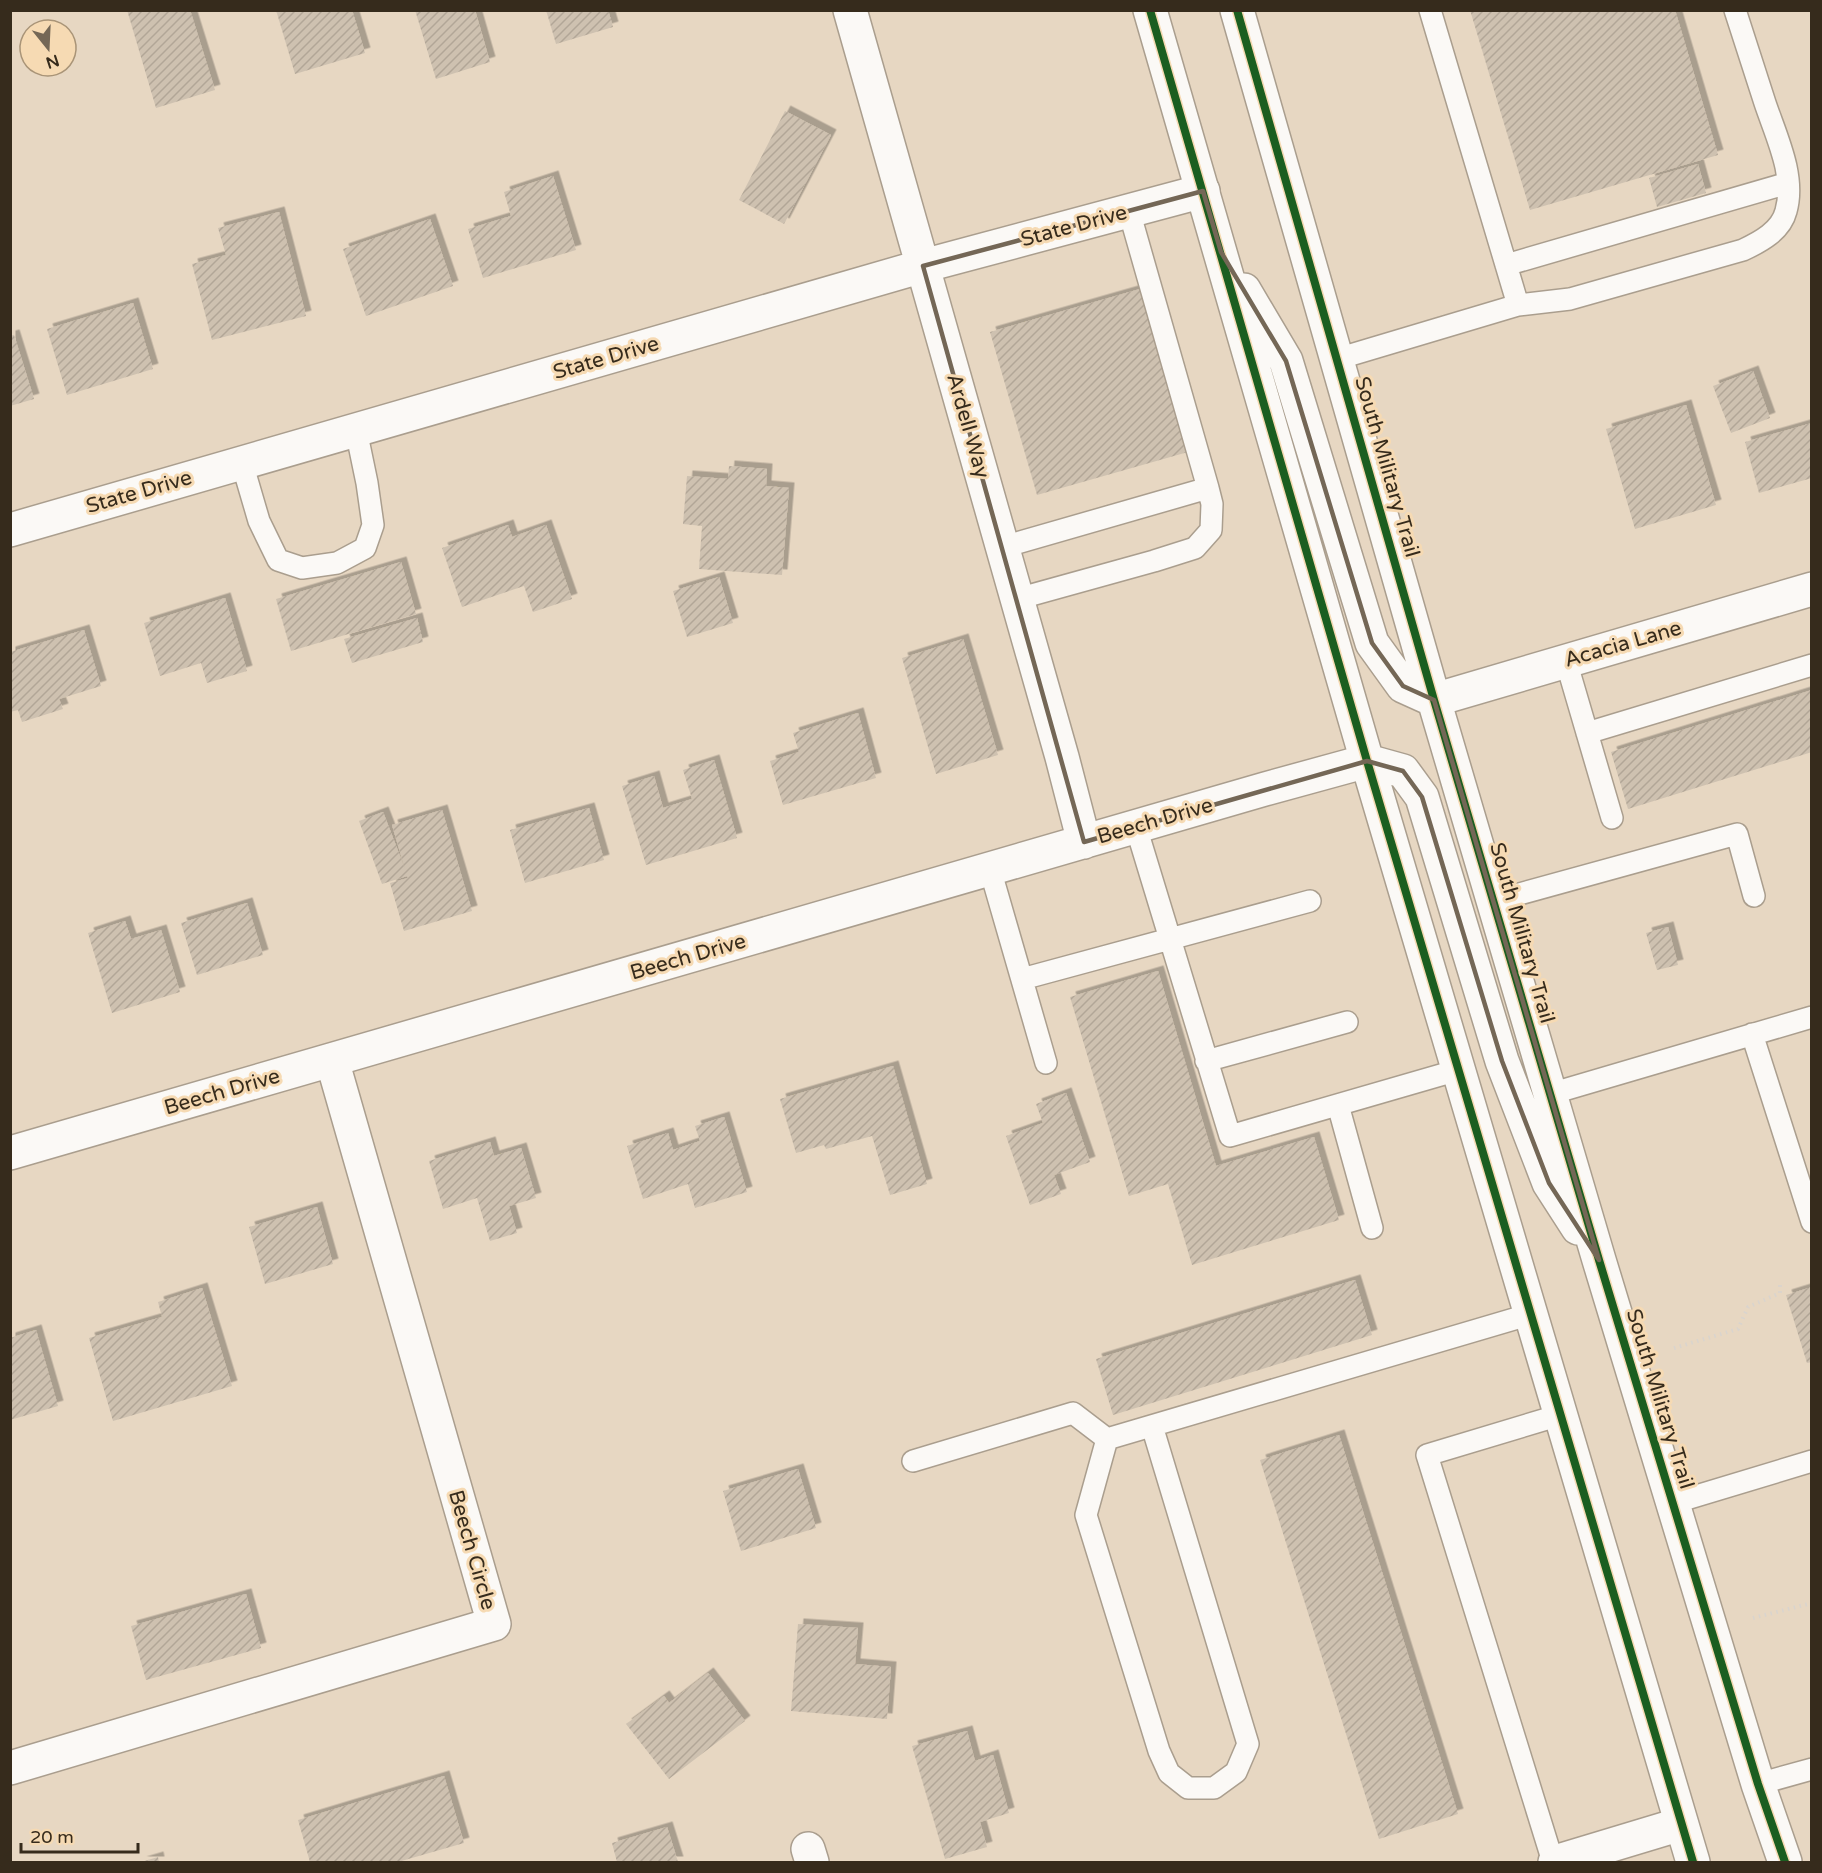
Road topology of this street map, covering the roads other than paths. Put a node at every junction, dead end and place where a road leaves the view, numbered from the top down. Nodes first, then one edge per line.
1 (850, 10) edge
2 (1150, 10) edge
3 (1237, 10) edge
4 (1430, 10) edge
5 (1735, 10) edge
6 (1788, 183) junction
7 (1203, 191) junction
8 (1129, 211) junction
9 (1221, 252) junction
10 (1506, 265) junction
11 (923, 266) junction
12 (1518, 305) junction
13 (1337, 359) junction
14 (356, 430) junction
15 (242, 463) junction
16 (1208, 488) junction
17 (10, 530) edge
18 (1003, 548) junction
19 (1812, 589) edge
20 (1017, 599) junction
21 (1566, 661) junction
22 (1812, 665) edge
23 (1434, 700) junction
24 (1587, 733) junction
25 (1367, 761) junction
26 (1612, 818) dead end
27 (1136, 827) junction
28 (1084, 842) junction
29 (990, 869) junction
30 (1754, 896) dead end
31 (1310, 901) dead end
32 (1494, 901) junction
33 (1170, 940) junction
34 (1022, 979) junction
35 (1812, 1017) edge
36 (1347, 1022) dead end
37 (1752, 1034) junction
38 (333, 1060) junction
39 (1206, 1061) junction
40 (1046, 1063) dead end
41 (1458, 1070) junction
42 (1550, 1094) junction
43 (1338, 1105) junction
44 (10, 1153) edge
45 (1812, 1222) edge
46 (1372, 1228) dead end
47 (1599, 1260) junction
48 (1531, 1314) junction
49 (1560, 1415) junction
50 (1152, 1426) junction
51 (1107, 1439) junction
52 (914, 1461) dead end
53 (1812, 1461) edge
54 (1673, 1503) junction
55 (10, 1768) edge
56 (1812, 1768) edge
57 (1758, 1784) junction
58 (1681, 1824) junction
59 (1554, 1863) edge
60 (1694, 1863) edge
61 (1785, 1863) edge

1 - 11 street, Ardell Way
2 - 7 street
3 - 13 street, South Military Trail
4 - 10 lane
5 - 6 lane
6 - 10 lane
6 - 12 lane
7 - 8 street, State Drive
7 - 9 street
8 - 11 street, State Drive
8 - 16 lane
9 - 23 street
9 - 25 street
10 - 12 lane
11 - 14 street, State Drive
11 - 18 street, Ardell Way
12 - 13 lane
13 - 23 street, South Military Trail
14 - 15 street, State Drive
14 - 15 lane
15 - 17 street, State Drive
16 - 18 lane
16 - 20 lane
18 - 20 street, Ardell Way
19 - 21 street, Acacia Lane
20 - 28 street, Ardell Way
21 - 23 street, Acacia Lane
21 - 24 lane
22 - 24 lane
23 - 32 street, South Military Trail
24 - 26 lane
25 - 27 street, Beech Drive
25 - 41 street
25 - 47 street
27 - 28 street, Beech Drive
27 - 33 lane
28 - 29 street, Beech Drive
29 - 34 lane
29 - 38 street, Beech Drive
30 - 32 lane
31 - 33 lane
32 - 42 street, South Military Trail
33 - 34 lane
33 - 39 lane
34 - 40 lane
35 - 37 lane
36 - 39 lane
37 - 42 lane
37 - 45 lane
38 - 44 street, Beech Drive
38 - 55 street, Beech Circle
39 - 43 lane
41 - 43 lane
41 - 48 street
42 - 47 street, South Military Trail
43 - 46 lane
47 - 54 street, South Military Trail
48 - 49 street
48 - 50 lane
49 - 58 street
49 - 59 lane
50 - 51 lane
50 - 51 lane
51 - 52 lane
53 - 54 lane
54 - 57 street, South Military Trail
56 - 57 lane
57 - 61 street, South Military Trail
58 - 59 street
58 - 60 street

